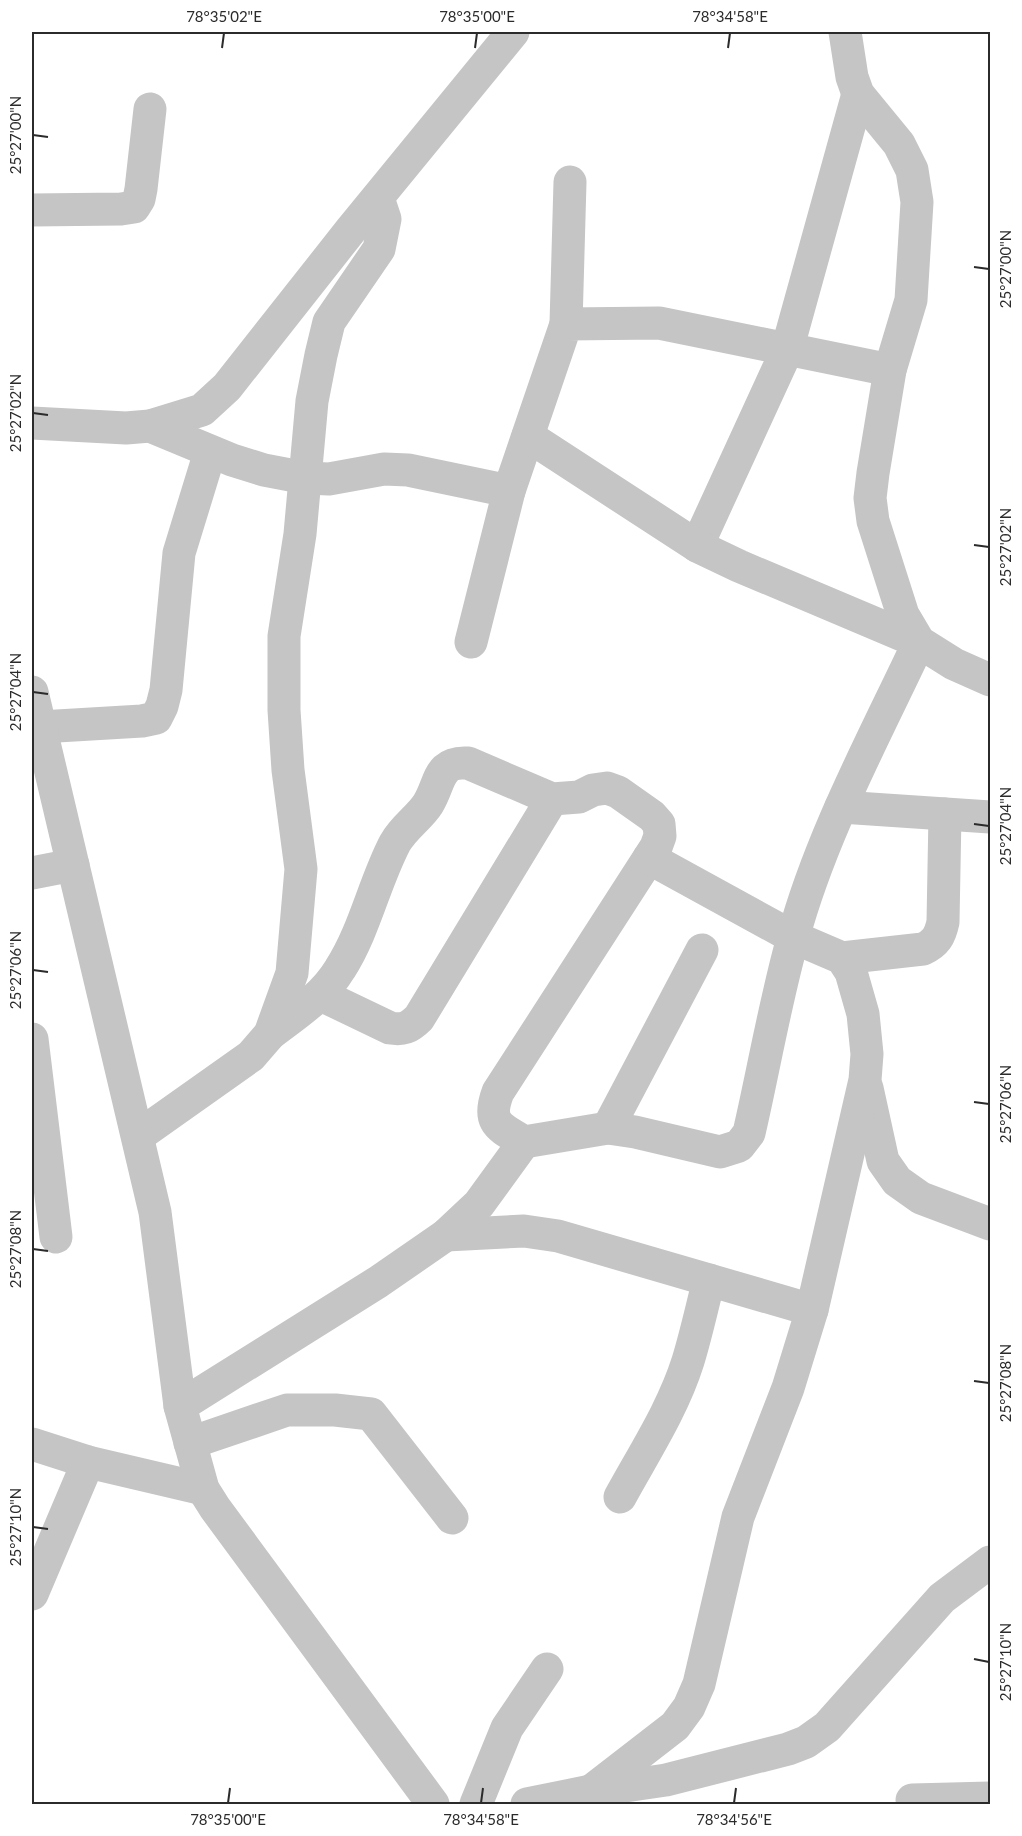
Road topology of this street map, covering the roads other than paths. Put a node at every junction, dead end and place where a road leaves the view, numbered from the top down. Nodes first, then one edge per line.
1 (513, 32) edge
2 (844, 32) edge
3 (858, 94) junction
4 (150, 109) dead end
5 (570, 182) dead end
6 (378, 198) junction
7 (32, 210) edge
8 (566, 324) junction
9 (787, 350) junction
10 (890, 370) junction
11 (32, 423) edge
12 (150, 426) junction
13 (528, 436) junction
14 (210, 452) junction
15 (306, 478) junction
16 (509, 491) junction
17 (697, 546) junction
18 (471, 642) dead end
19 (919, 642) junction
20 (990, 680) edge
21 (32, 692) edge
22 (40, 727) junction
23 (42, 784) edge
24 (552, 799) junction
25 (841, 807) junction
26 (945, 814) junction
27 (990, 817) edge
28 (649, 858) junction
29 (73, 865) junction
30 (32, 873) edge
31 (793, 937) junction
32 (702, 950) dead end
33 (842, 958) junction
34 (321, 995) junction
35 (270, 1034) junction
36 (32, 1039) edge
37 (865, 1080) junction
38 (608, 1128) junction
39 (138, 1136) junction
40 (524, 1142) junction
41 (990, 1224) edge
42 (446, 1235) junction
43 (56, 1237) dead end
44 (709, 1280) junction
45 (812, 1310) junction
46 (180, 1406) junction
47 (190, 1443) junction
48 (32, 1444) edge
49 (88, 1462) junction
50 (203, 1489) junction
51 (620, 1497) dead end
52 (452, 1518) dead end
53 (990, 1562) edge
54 (32, 1594) edge
55 (547, 1669) dead end
56 (591, 1791) junction
57 (990, 1798) edge
58 (912, 1800) dead end
59 (433, 1804) edge
60 (476, 1804) edge
61 (526, 1804) edge

1 - 6 street
2 - 3 street
3 - 9 street
3 - 10 street
4 - 7 street
5 - 8 street
6 - 12 street
6 - 15 street
8 - 9 street
8 - 13 street
9 - 10 street
9 - 17 street
10 - 19 street
11 - 12 street
12 - 14 street
13 - 16 street
13 - 17 street
14 - 15 street
14 - 22 street
15 - 16 street
15 - 35 street
16 - 18 street
17 - 19 street
19 - 20 street
19 - 25 street
21 - 22 street
22 - 23 street
23 - 29 street
24 - 28 street
24 - 34 street
24 - 34 street
25 - 26 street
25 - 31 street
26 - 27 street
26 - 33 street
28 - 31 street
28 - 40 street
29 - 30 street
29 - 39 street
31 - 33 street
31 - 38 street
32 - 38 street
33 - 37 street
34 - 35 street
35 - 39 street
36 - 43 street
37 - 41 street
37 - 45 street
38 - 40 street
39 - 46 street
40 - 42 street
42 - 44 street
42 - 46 street
44 - 45 street
44 - 51 street
45 - 56 street
46 - 47 street
47 - 50 street
47 - 52 street
48 - 49 street
49 - 50 street
49 - 54 street
50 - 59 street
53 - 56 street
55 - 60 street
56 - 61 street
57 - 58 street

